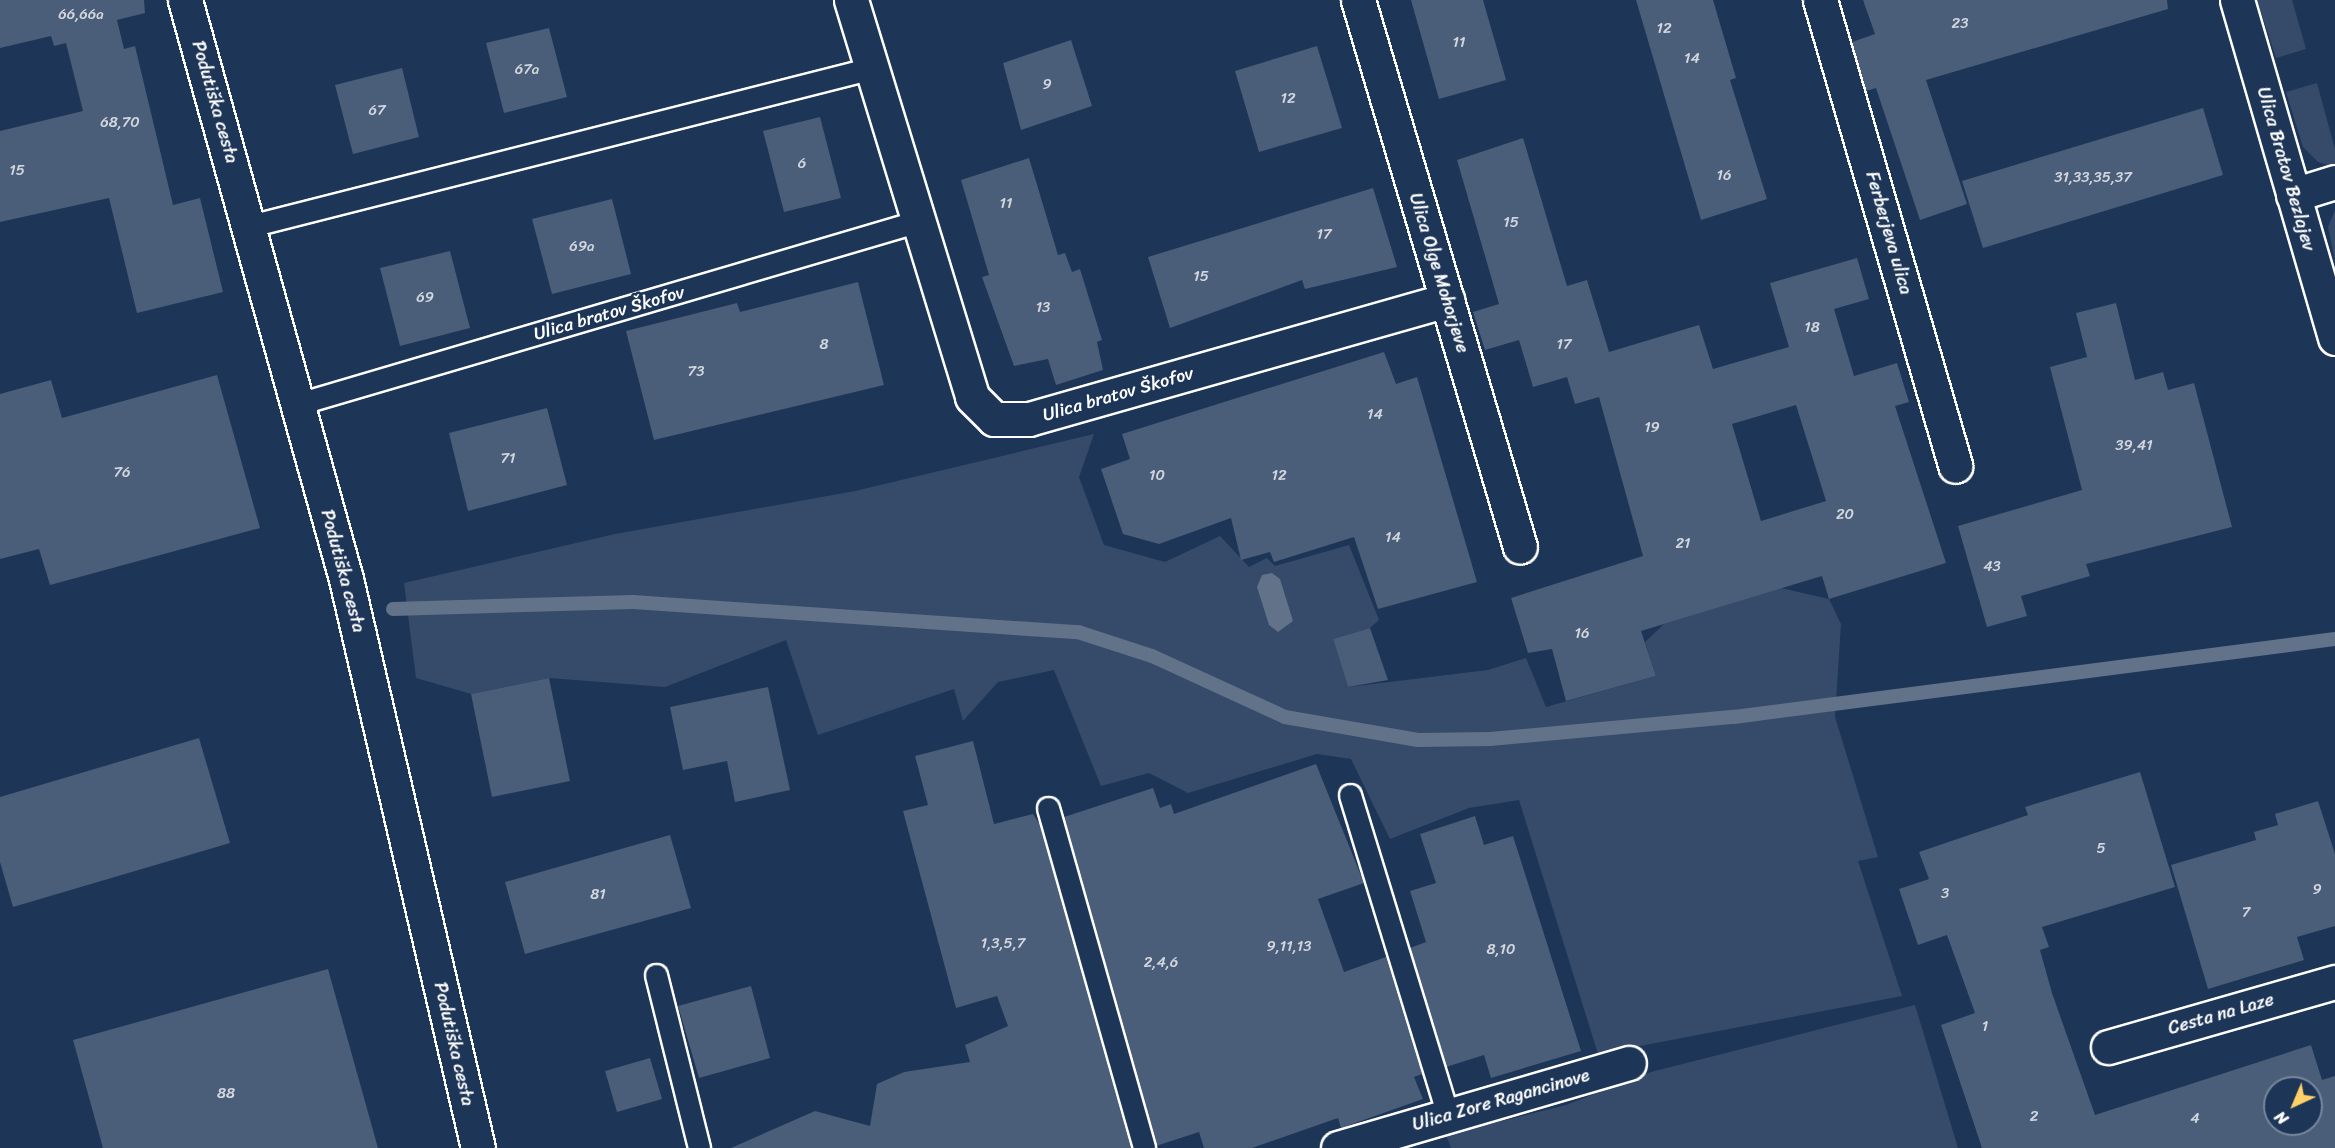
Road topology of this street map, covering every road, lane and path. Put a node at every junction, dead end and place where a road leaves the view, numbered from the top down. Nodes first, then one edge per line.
1 (185, 0) edge
2 (851, 0) edge
3 (1358, 0) edge
4 (1820, 0) edge
5 (2237, 0) edge
6 (872, 68) junction
7 (2335, 182) edge
8 (2293, 195) junction
9 (919, 222) junction
10 (250, 226) junction
11 (1447, 300) junction
12 (2335, 338) edge
13 (298, 404) junction
14 (1955, 466) dead end
15 (1520, 547) dead end
16 (1350, 795) dead end
17 (1048, 808) dead end
18 (656, 975) dead end
19 (2335, 982) edge
20 (2108, 1047) dead end
21 (1629, 1063) dead end
22 (1448, 1116) junction
23 (478, 1148) edge
24 (699, 1148) edge
25 (1144, 1148) edge
26 (1338, 1148) edge

1 - 10 street, Podutiška cesta
2 - 6 street, Ulica bratov Škofov
3 - 11 street, Ulica Olge Mohorjeve
4 - 14 street, Ferberjeva ulica
5 - 8 street, Ulica Bratov Bezlajev
6 - 9 street, Ulica bratov Škofov
6 - 10 lane
7 - 8 street
8 - 12 street, Ulica Bratov Bezlajev
9 - 11 street, Ulica bratov Škofov
9 - 13 lane, Ulica bratov Škofov
10 - 13 street, Podutiška cesta
11 - 15 street, Ulica Olge Mohorjeve
13 - 23 street, Podutiška cesta
16 - 22 lane
17 - 25 lane
18 - 24 lane
19 - 20 street, Cesta na Laze
21 - 22 street, Ulica Zore Ragancinove
22 - 26 street, Ulica Zore Ragancinove

